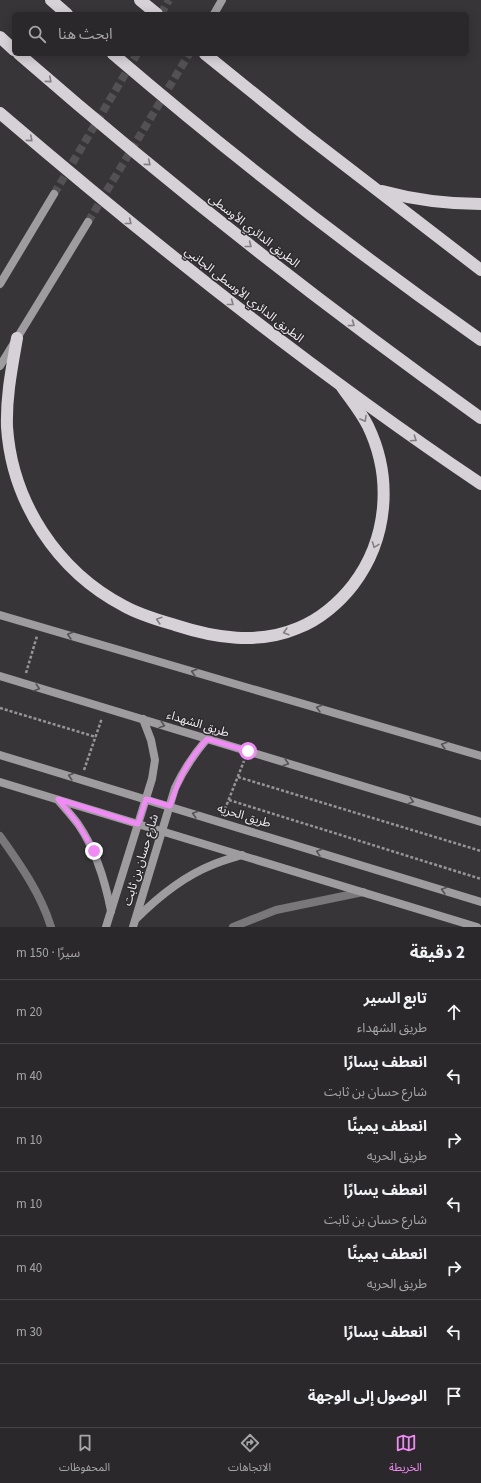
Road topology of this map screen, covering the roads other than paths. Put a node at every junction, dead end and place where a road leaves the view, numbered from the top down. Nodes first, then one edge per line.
1 (51, 0) edge
2 (140, 0) edge
3 (222, 0) edge
4 (65, 12) edge
5 (155, 12) edge
6 (215, 12) edge
7 (0, 37) edge
8 (12, 48) edge
9 (21, 56) edge
10 (116, 56) edge
11 (208, 56) edge
12 (0, 113) edge
13 (376, 190) junction
14 (54, 194) tunnel mouth
15 (481, 204) edge
16 (88, 222) tunnel mouth
17 (481, 270) edge
18 (0, 284) edge
19 (17, 338) junction
20 (481, 340) edge
21 (0, 366) edge
22 (342, 387) junction
23 (481, 418) edge
24 (481, 484) edge
25 (0, 615) edge
26 (0, 676) edge
27 (143, 719) junction
28 (207, 739) junction
29 (0, 755) edge
30 (481, 756) edge
31 (0, 782) edge
32 (58, 799) junction
33 (146, 799) junction
34 (170, 806) junction
35 (481, 822) edge
36 (138, 824) junction
37 (163, 831) junction
38 (0, 836) edge
39 (242, 855) junction
40 (363, 892) junction
41 (481, 902) edge
42 (111, 912) junction
43 (134, 923) edge
44 (51, 927) edge
45 (106, 927) edge
46 (233, 927) edge
47 (477, 927) edge

1 - 4 highway
2 - 5 highway
3 - 6 street
7 - 8 highway
9 -> 23 highway, الطريق الدائري الأوسطى
10 - 20 highway
11 - 13 highway
12 -> 22 highway, الطريق الدائري الأوسطى الجانبي
13 - 15 highway
13 - 17 highway
14 - 18 street
16 - 19 street
19 - 21 street
22 -> 19 highway
22 -> 24 highway, الطريق الدائري الأوسطى الجانبي
30 -> 25 street
26 -> 27 street, طريق الشهداء
27 -> 28 street, طريق الشهداء
27 - 33 street, شارع حسان بن ثابت
28 - 34 street, شارع حسان بن ثابت
28 -> 35 street, طريق الشهداء
33 -> 29 street, طريق الحريه
31 - 32 street
32 - 36 street
32 - 42 street
33 - 34 street, طريق الحريه
33 - 36 street, شارع حسان بن ثابت
34 - 37 street, شارع حسان بن ثابت
41 -> 34 street, طريق الحريه
36 - 37 street
36 - 42 street, شارع حسان بن ثابت
37 - 39 street
37 - 43 street, شارع حسان بن ثابت
38 - 44 street
39 - 40 street
39 - 43 street
40 - 46 street
40 - 47 street
42 - 45 street, شارع حسان بن ثابت

